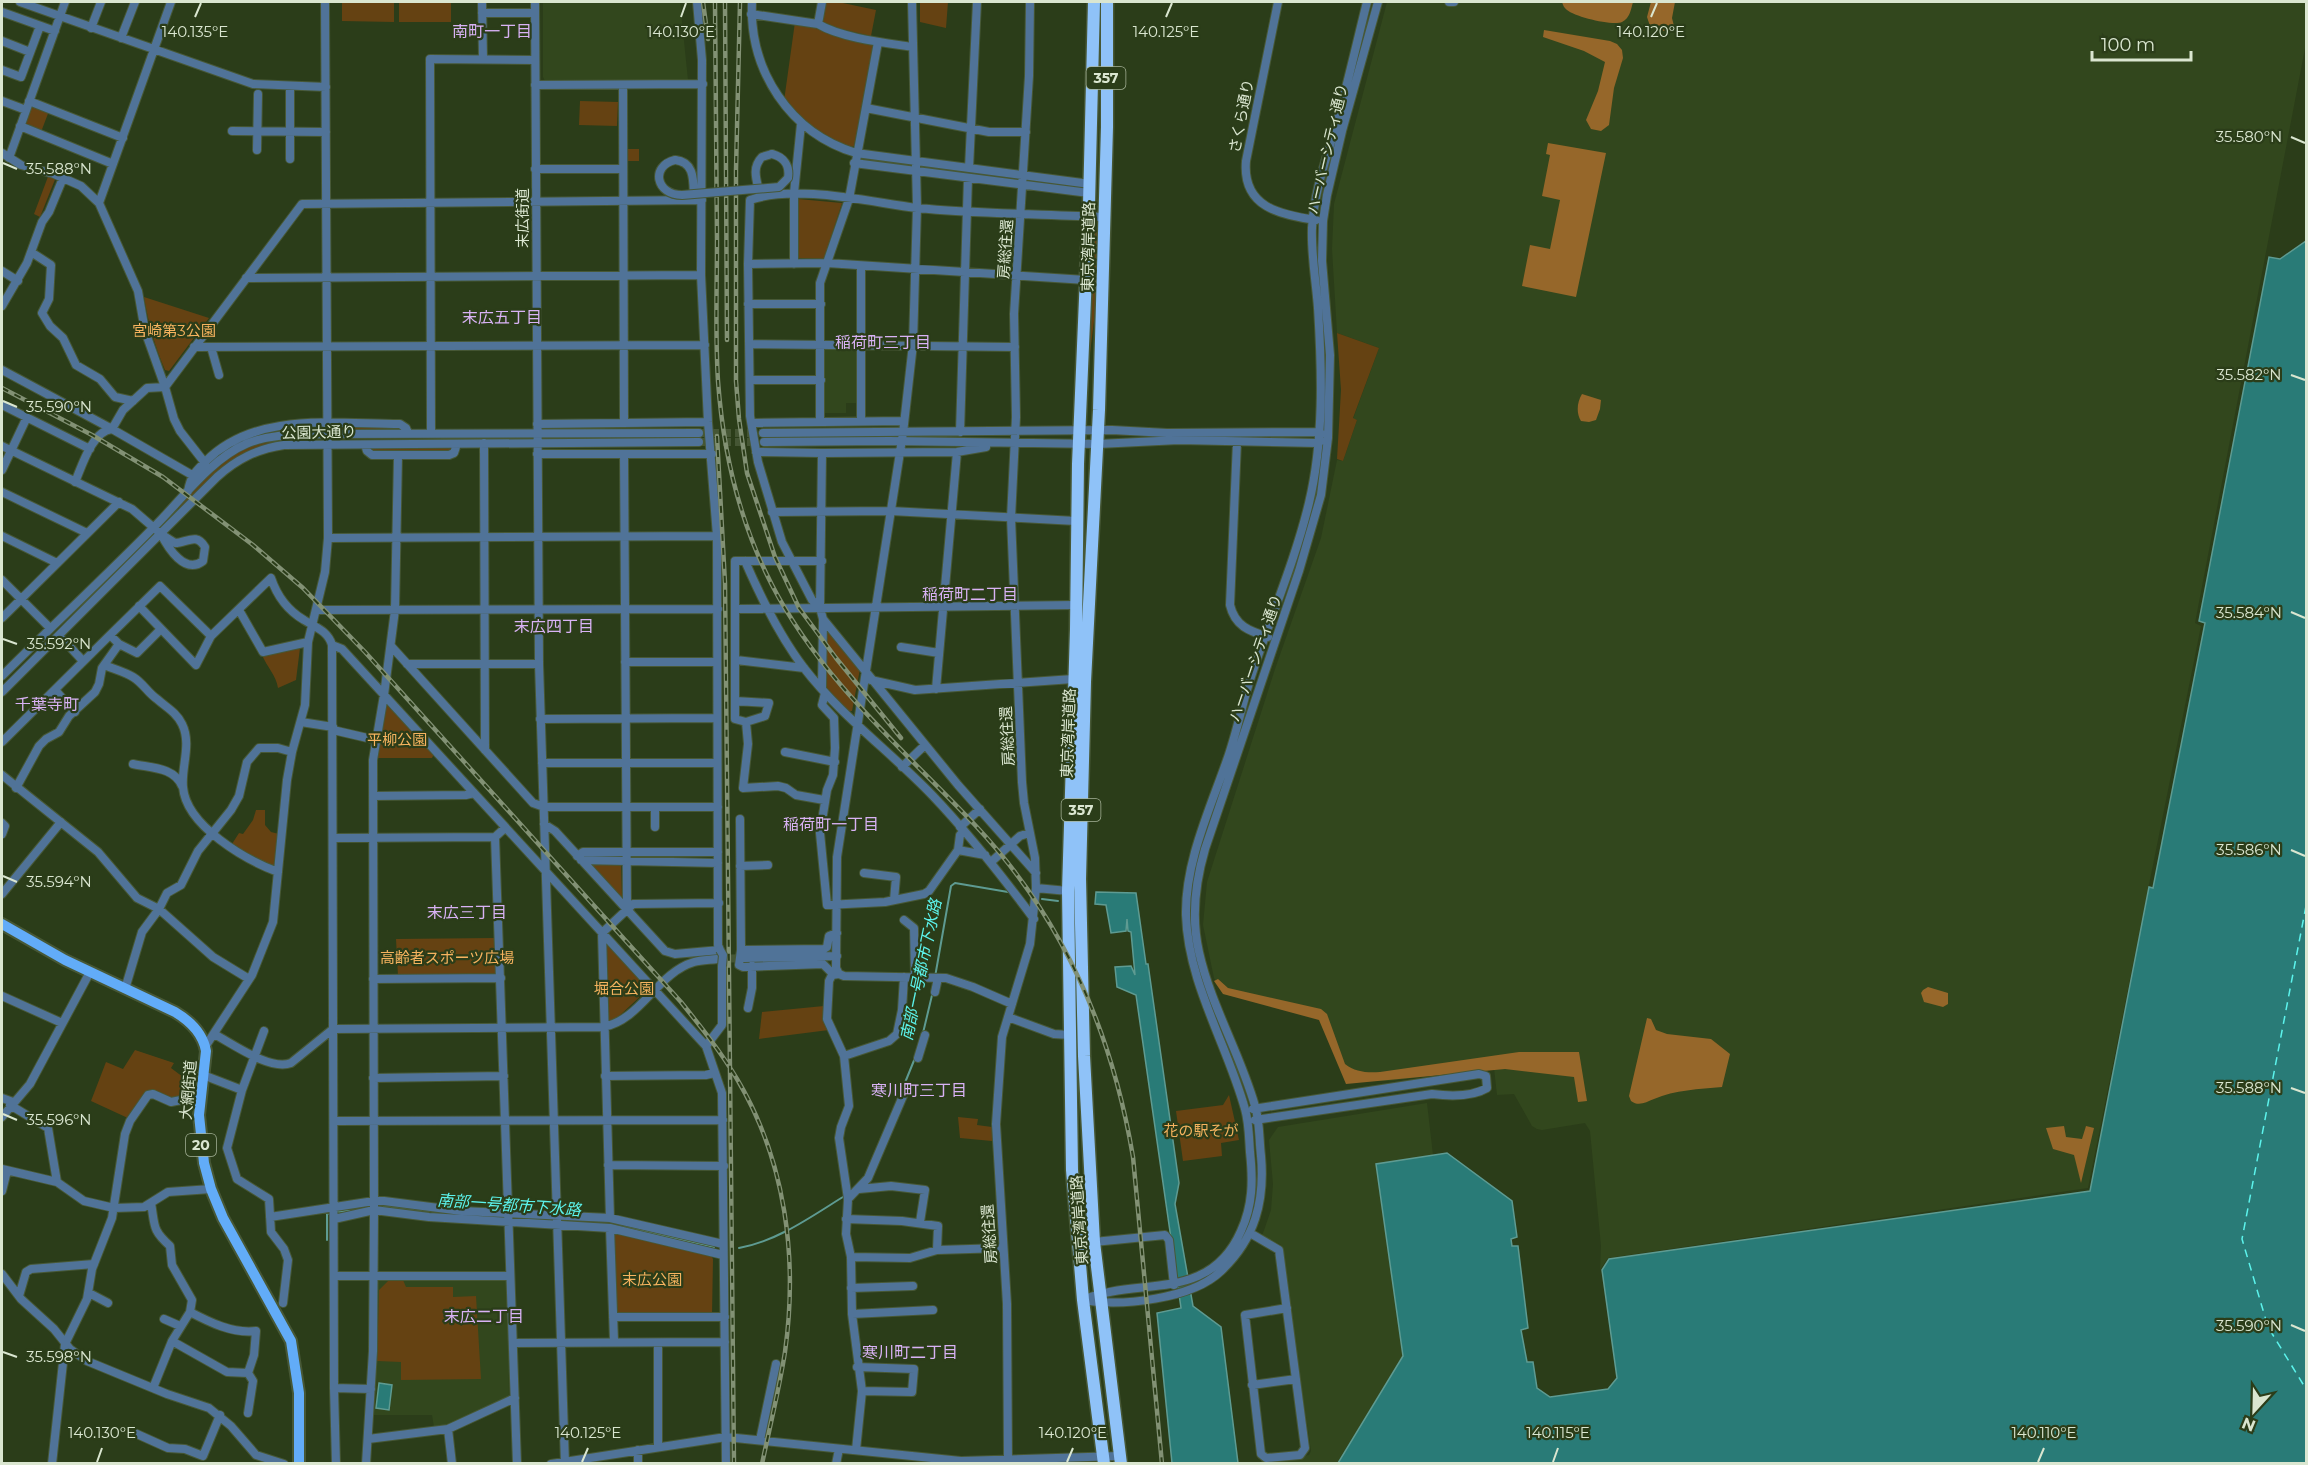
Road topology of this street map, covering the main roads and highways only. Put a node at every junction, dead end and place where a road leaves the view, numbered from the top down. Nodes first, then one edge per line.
1 (1094, 2) edge
2 (1107, 2) edge
3 (2, 924) edge
4 (1104, 1460) edge
5 (1120, 1460) edge
6 (299, 1464) edge

1 - 4 highway, 東京湾岸道路 / 357
2 - 5 highway, 東京湾岸道路 / 357
3 - 6 main road, 大網街道 / 20

